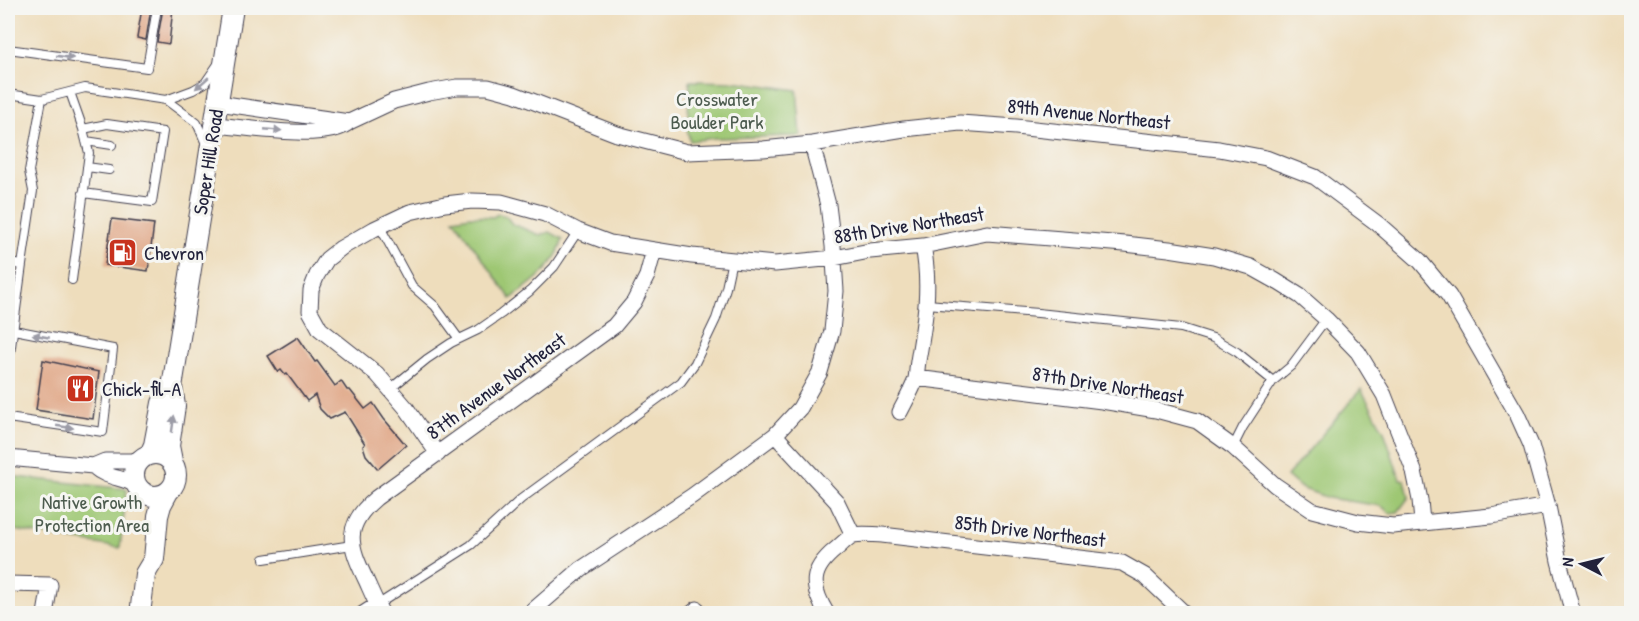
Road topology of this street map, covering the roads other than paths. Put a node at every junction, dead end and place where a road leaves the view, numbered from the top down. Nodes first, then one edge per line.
1 (157, 8) edge
2 (233, 8) edge
3 (8, 49) edge
4 (226, 51) junction
5 (70, 92) junction
6 (8, 94) edge
7 (42, 99) junction
8 (166, 100) junction
9 (218, 103) junction
10 (349, 122) junction
11 (215, 125) junction
12 (83, 129) junction
13 (86, 141) junction
14 (812, 144) junction
15 (112, 145) dead end
16 (151, 151) dead end
17 (160, 152) junction
18 (210, 153) junction
19 (87, 167) junction
20 (109, 170) dead end
21 (147, 175) dead end
22 (156, 177) junction
23 (83, 193) junction
24 (380, 227) junction
25 (578, 231) junction
26 (922, 246) junction
27 (654, 250) junction
28 (834, 258) junction
29 (732, 260) junction
30 (8, 262) edge
31 (22, 265) junction
32 (72, 280) dead end
33 (927, 304) junction
34 (1326, 319) junction
35 (14, 330) junction
36 (459, 339) junction
37 (8, 369) edge
38 (916, 378) junction
39 (1273, 381) junction
40 (172, 387) junction
41 (390, 389) junction
42 (900, 412) dead end
43 (8, 418) edge
44 (775, 435) junction
45 (1233, 447) junction
46 (438, 454) junction
47 (146, 456) junction
48 (8, 458) edge
49 (172, 461) junction
50 (93, 466) junction
51 (139, 488) junction
52 (168, 492) junction
53 (1548, 506) junction
54 (1422, 522) junction
55 (853, 535) junction
56 (352, 545) junction
57 (264, 559) dead end
58 (145, 574) junction
59 (8, 584) edge
60 (380, 609) edge
61 (45, 614) edge
62 (140, 614) edge
63 (363, 614) edge
64 (529, 614) edge
65 (827, 614) edge
66 (1185, 614) edge
67 (1573, 614) edge

3 -> 1 lane
2 - 4 street, Soper Hill Road
4 -> 8 lane
4 - 9 street, Soper Hill Road
5 - 7 lane
5 - 8 lane
5 - 12 lane
6 - 7 lane
7 - 31 lane
8 - 18 lane
9 - 10 street
9 - 11 street, Soper Hill Road
11 -> 10 street, 89th Avenue Northeast
10 - 14 street, 89th Avenue Northeast
11 - 18 street, Soper Hill Road
12 - 13 lane
12 - 17 lane
13 - 15 lane
13 - 19 lane
14 - 28 street
14 - 53 street, 89th Avenue Northeast
16 - 17 lane
17 - 22 lane
18 - 40 street, Soper Hill Road
19 - 20 lane
19 - 23 lane
21 - 22 lane
22 - 23 lane
23 - 32 lane
24 - 25 street, 88th Drive Northeast
24 - 36 lane
24 - 41 street, 88th Drive Northeast
25 - 27 street, 88th Drive Northeast
25 - 36 lane
26 - 28 street, 88th Drive Northeast
26 - 33 street
26 - 34 street, 88th Drive Northeast
27 - 29 street, 88th Drive Northeast
27 - 46 street, 87th Avenue Northeast
28 - 29 street, 88th Drive Northeast
28 - 44 street
29 - 60 lane
30 - 31 lane
31 - 35 lane
33 - 38 street
33 - 39 lane
34 - 39 lane
34 - 54 street, 88th Drive Northeast
35 - 37 lane
43 -> 35 lane
36 - 41 lane
38 - 42 street
38 - 45 street, 87th Drive Northeast
39 - 45 lane
40 - 47 street
49 -> 40 street
41 - 46 street
44 - 55 street
44 - 64 street
45 - 54 street, 87th Drive Northeast
46 - 56 street, 87th Avenue Northeast
47 - 49 street
47 - 50 street
47 - 51 street
48 - 50 street
49 - 52 street
50 - 51 street
51 - 52 street
51 - 58 street
52 - 58 street
53 - 54 street, 87th Drive Northeast
53 - 67 street, 89th Avenue Northeast
55 - 65 street
55 - 66 street, 85th Drive Northeast
56 - 57 lane
56 - 60 street
58 - 62 street
59 - 61 street
60 - 63 street

